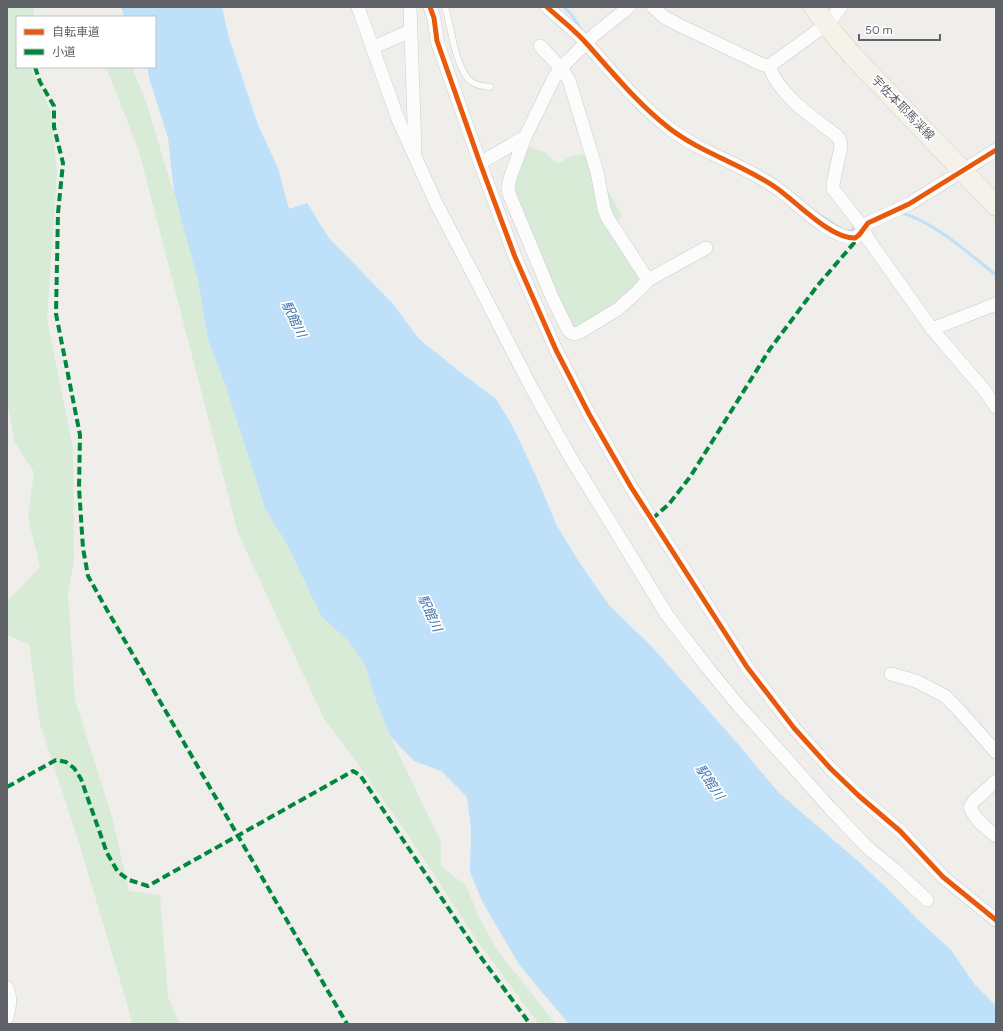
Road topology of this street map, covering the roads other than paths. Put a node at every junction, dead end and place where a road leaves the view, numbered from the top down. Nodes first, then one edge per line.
1 (358, 7) edge
2 (410, 7) edge
3 (430, 7) edge
4 (445, 7) edge
5 (547, 7) edge
6 (627, 7) edge
7 (653, 7) edge
8 (814, 7) edge
9 (842, 7) edge
10 (827, 24) junction
11 (410, 31) junction
12 (586, 42) junction
13 (540, 46) dead end
14 (372, 48) junction
15 (769, 66) junction
16 (561, 68) junction
17 (490, 86) dead end
18 (525, 137) junction
19 (996, 150) edge
20 (415, 157) junction
21 (480, 163) junction
22 (962, 171) junction
23 (996, 206) edge
24 (863, 229) junction
25 (706, 248) dead end
26 (648, 280) junction
27 (996, 304) edge
28 (932, 329) junction
29 (996, 407) edge
30 (891, 674) dead end
31 (996, 752) edge
32 (996, 781) edge
33 (996, 836) edge
34 (927, 900) dead end
35 (996, 920) edge
36 (7, 988) edge
37 (7, 1018) edge

1 - 14 street
2 - 11 street
3 - 21 street
4 - 17 lane
5 - 12 street
6 - 12 street
7 - 15 street
8 - 10 main road, 宇佐本耶馬渓線
9 - 10 street
10 - 15 street
10 - 22 main road, 宇佐本耶馬渓線
11 - 14 street
11 - 20 street
12 - 16 street
12 - 24 street
13 - 16 street
14 - 20 street
15 - 24 street
16 - 18 street
16 - 26 street
18 - 21 street
18 - 26 street
19 - 22 street
20 - 34 street
21 - 35 street
22 - 23 main road, 宇佐本耶馬渓線
22 - 24 street
24 - 28 street
25 - 26 street
27 - 28 street
28 - 29 street
30 - 31 street
32 - 33 street
36 - 37 street

